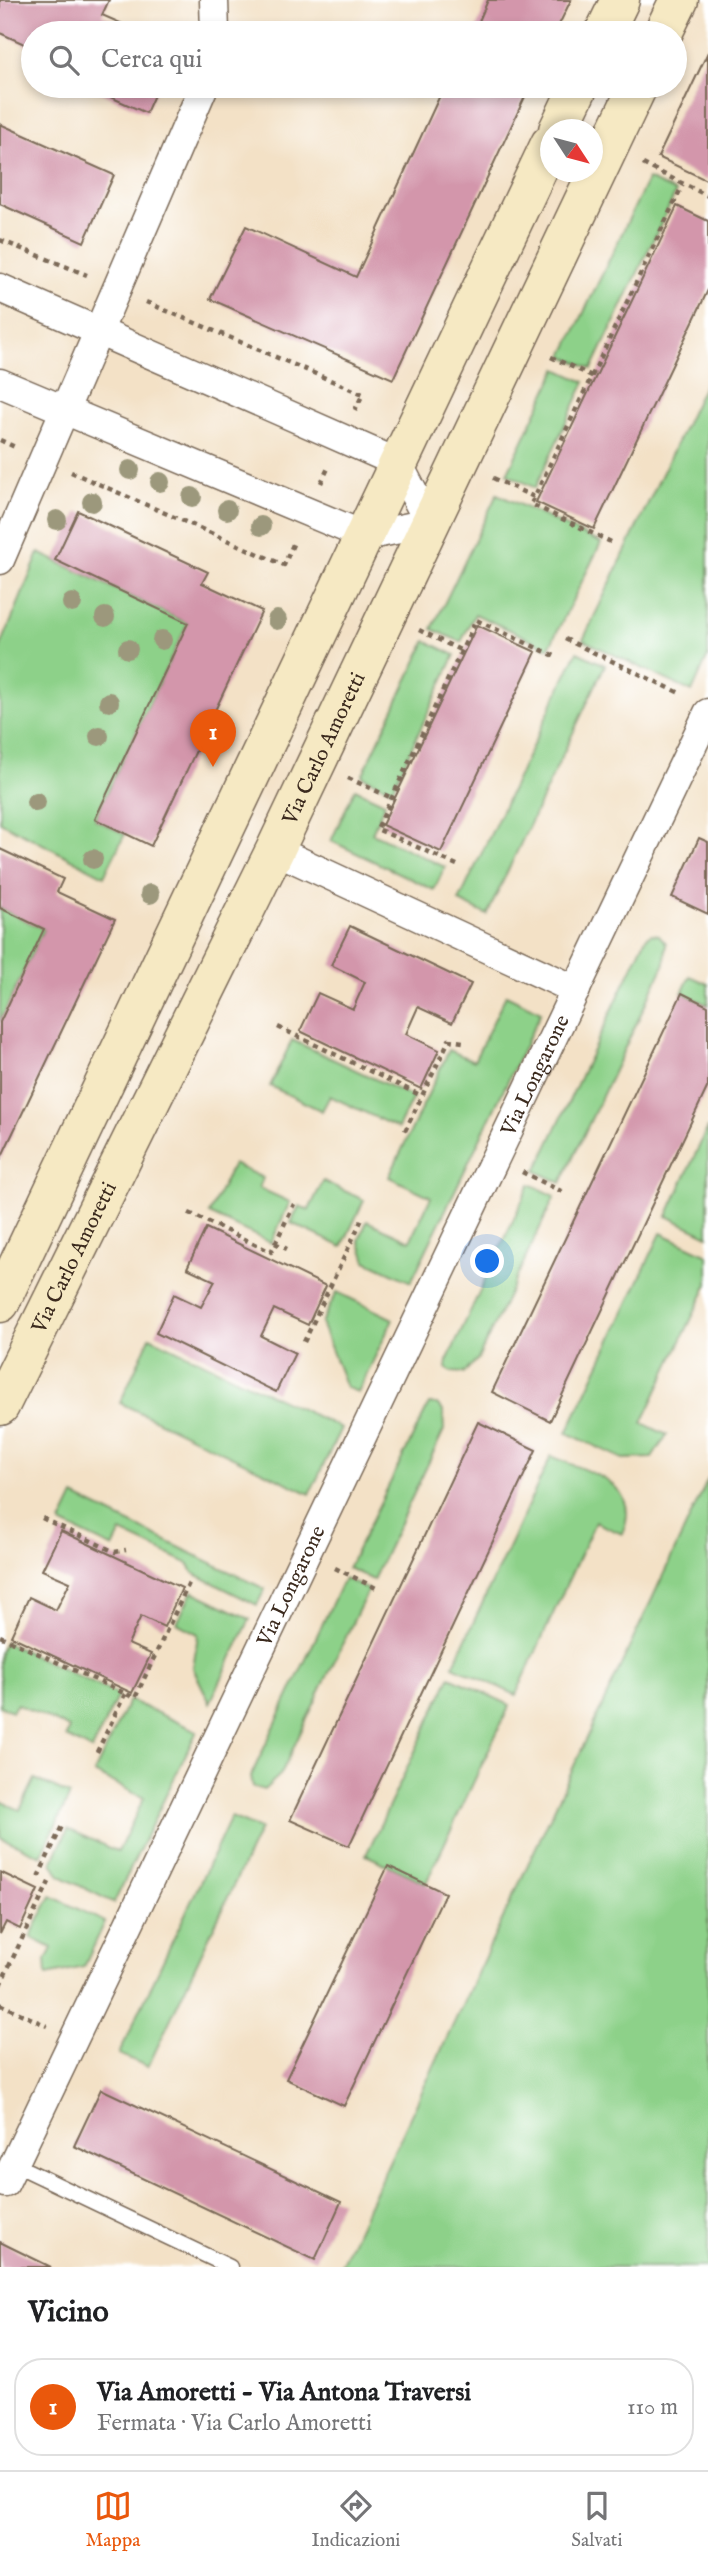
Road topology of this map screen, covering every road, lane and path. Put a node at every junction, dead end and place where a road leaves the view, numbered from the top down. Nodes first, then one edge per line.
1 (214, 0) edge
2 (620, 0) edge
3 (679, 0) edge
4 (215, 21) edge
5 (610, 21) edge
6 (669, 21) edge
7 (199, 98) edge
8 (573, 98) edge
9 (632, 98) edge
10 (563, 119) edge
11 (608, 148) junction
12 (540, 167) edge
13 (683, 184) junction
14 (708, 196) edge
15 (0, 240) edge
16 (98, 281) dead end
17 (0, 288) edge
18 (138, 299) dead end
19 (99, 332) junction
20 (541, 352) dead end
21 (592, 376) junction
22 (0, 383) edge
23 (65, 409) junction
24 (342, 439) junction
25 (43, 459) junction
26 (398, 463) junction
27 (484, 474) dead end
28 (534, 497) junction
29 (308, 512) junction
30 (429, 523) junction
31 (365, 536) junction
32 (611, 542) dead end
33 (0, 560) edge
34 (411, 627) dead end
35 (565, 639) dead end
36 (462, 651) junction
37 (557, 657) dead end
38 (701, 706) edge
39 (341, 775) dead end
40 (392, 798) junction
41 (275, 850) junction
42 (457, 865) dead end
43 (576, 990) junction
44 (278, 1027) dead end
45 (463, 1042) dead end
46 (422, 1096) junction
47 (405, 1131) dead end
48 (495, 1160) junction
49 (565, 1193) dead end
50 (294, 1204) dead end
51 (189, 1213) dead end
52 (362, 1219) dead end
53 (275, 1243) junction
54 (287, 1249) dead end
55 (0, 1301) edge
56 (304, 1342) dead end
57 (0, 1406) edge
58 (42, 1518) dead end
59 (126, 1550) dead end
60 (306, 1554) junction
61 (190, 1581) dead end
62 (378, 1589) dead end
63 (0, 1636) edge
64 (125, 1694) junction
65 (97, 1752) dead end
66 (62, 1826) dead end
67 (38, 1877) dead end
68 (49, 1882) dead end
69 (0, 1985) edge
70 (0, 2004) edge
71 (74, 2039) junction
72 (10, 2174) joint
73 (230, 2267) edge

1 - 4 street
2 - 5 street
3 - 6 street
7 - 19 street
8 - 10 street
9 - 11 street, Via Carlo Amoretti
11 - 13 path
11 - 30 street, Via Carlo Amoretti
12 - 26 street
13 - 14 path
13 - 21 path
15 - 16 path
17 - 19 street
18 - 24 path
19 - 23 street
19 - 24 street
20 - 21 path
21 - 28 path
22 - 23 street
23 - 25 street
23 - 29 street
24 - 26 street
24 - 29 path
25 - 29 path
25 - 33 street
26 - 30 street
26 - 31 street
27 - 28 path
28 - 32 path
29 - 31 street
30 - 31 street
30 - 41 street, Via Carlo Amoretti
31 - 55 street
34 - 36 path
35 - 38 path
36 - 37 path
36 - 40 path
38 - 43 street, Via Longarone
39 - 40 path
40 - 42 path
41 - 43 street, Via Longarone
41 - 57 street, Via Carlo Amoretti
43 - 48 street, Via Longarone
44 - 46 path
45 - 46 path
46 - 47 path
48 - 49 path
48 - 60 street, Via Longarone
50 - 53 path
51 - 53 path
52 - 56 path
53 - 54 path
58 - 59 path
60 - 62 path
60 - 71 street, Via Longarone
61 - 64 path
63 - 64 path
64 - 65 path
66 - 67 path
68 - 69 path
70 - 71 path
71 - 72 street, Via Longarone
72 - 73 lane

